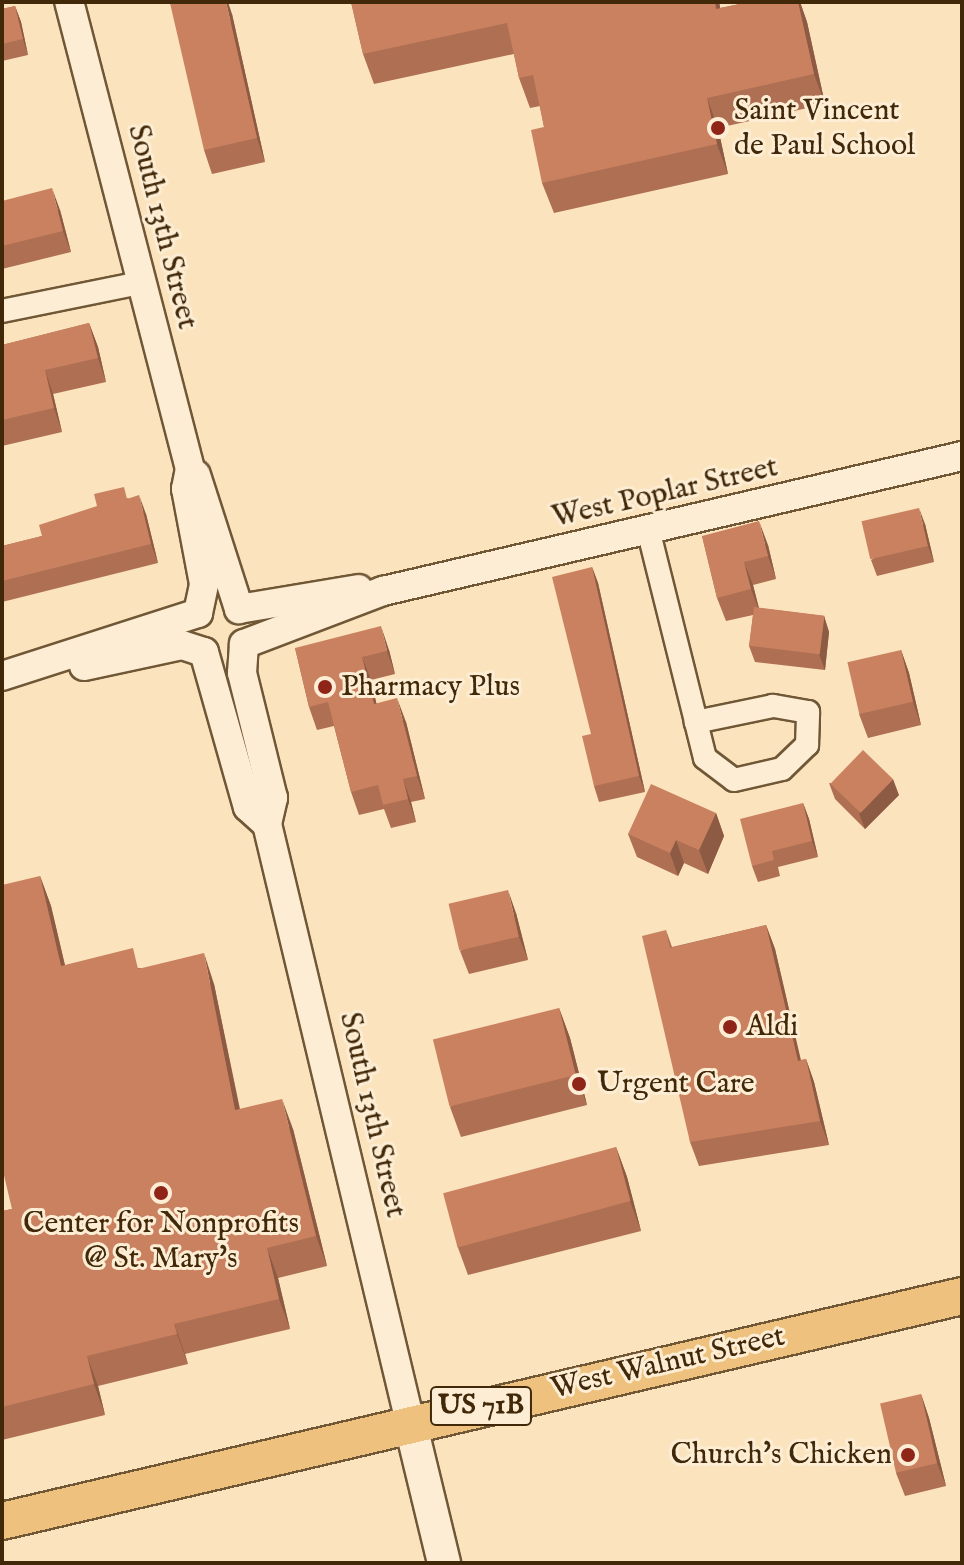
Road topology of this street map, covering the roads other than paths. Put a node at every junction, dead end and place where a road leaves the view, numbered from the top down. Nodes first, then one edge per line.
1 (69, 2) edge
2 (140, 283) junction
3 (2, 311) edge
4 (962, 456) edge
5 (190, 469) junction
6 (649, 533) junction
7 (383, 591) junction
8 (239, 609) junction
9 (198, 613) junction
10 (244, 644) junction
11 (204, 652) junction
12 (58, 663) junction
13 (2, 676) edge
14 (696, 722) junction
15 (267, 824) junction
16 (962, 1296) edge
17 (410, 1422) junction
18 (2, 1521) edge
19 (444, 1563) edge

1 - 2 street, South 13th Street
2 - 3 street
2 - 5 street, South 13th Street
4 - 6 street, West Poplar Street
5 - 8 street, South 13th Street
5 - 9 street, South 13th Street
6 - 7 street, West Poplar Street
6 - 14 street
7 - 8 street, West Poplar Street
7 - 10 street, West Poplar Street
8 - 9 street
8 - 10 street
9 - 11 street
9 - 12 street
10 - 11 street
10 - 15 street, South 13th Street
11 - 12 street
11 - 15 street, South 13th Street
12 - 13 street
14 - 14 street
15 - 17 street, South 13th Street
16 - 17 main road, West Walnut Street / US 71B
17 - 18 main road, West Walnut Street / US 71B
17 - 19 main road

